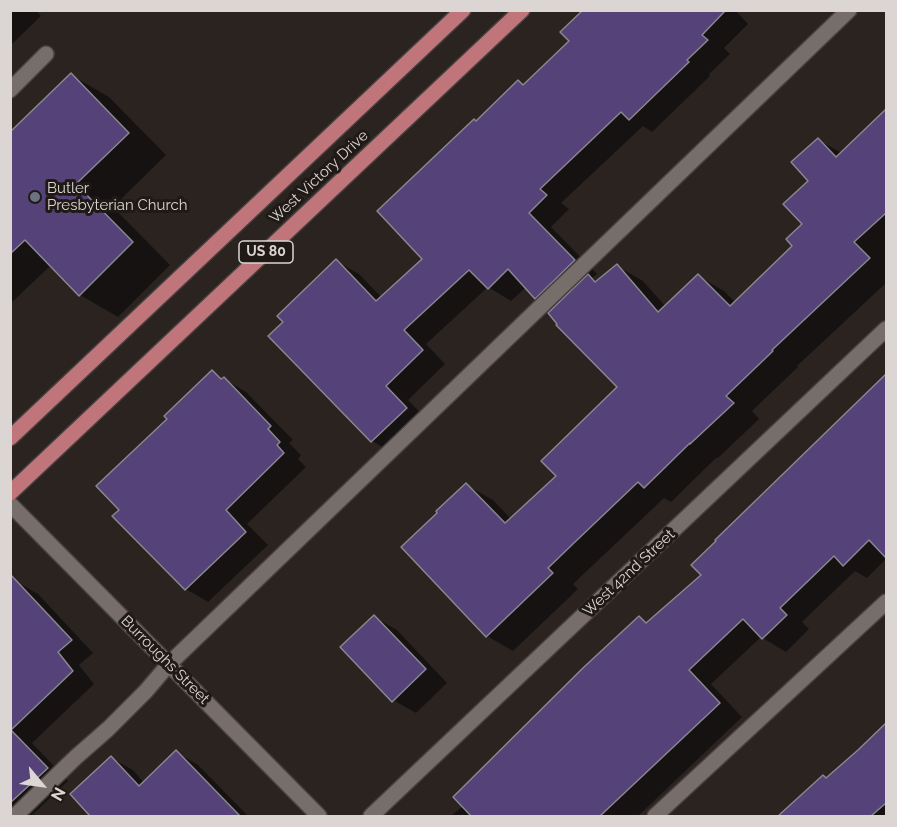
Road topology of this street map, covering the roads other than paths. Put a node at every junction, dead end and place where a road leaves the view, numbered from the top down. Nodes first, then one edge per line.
1 (463, 10) edge
2 (522, 10) edge
3 (849, 10) edge
4 (46, 54) dead end
5 (10, 90) edge
6 (886, 329) edge
7 (10, 438) edge
8 (10, 493) edge
9 (10, 504) edge
10 (886, 602) edge
11 (169, 664) junction
12 (15, 816) edge
13 (320, 816) edge
14 (371, 816) edge
15 (655, 816) edge

1 - 7 main road, West Victory Drive / US 80
2 - 8 main road, West Victory Drive / US 80
3 - 11 street
4 - 5 street
6 - 14 street, West 42nd Street
9 - 11 street, Burroughs Street
10 - 15 street
11 - 12 street
11 - 13 street, Burroughs Street

